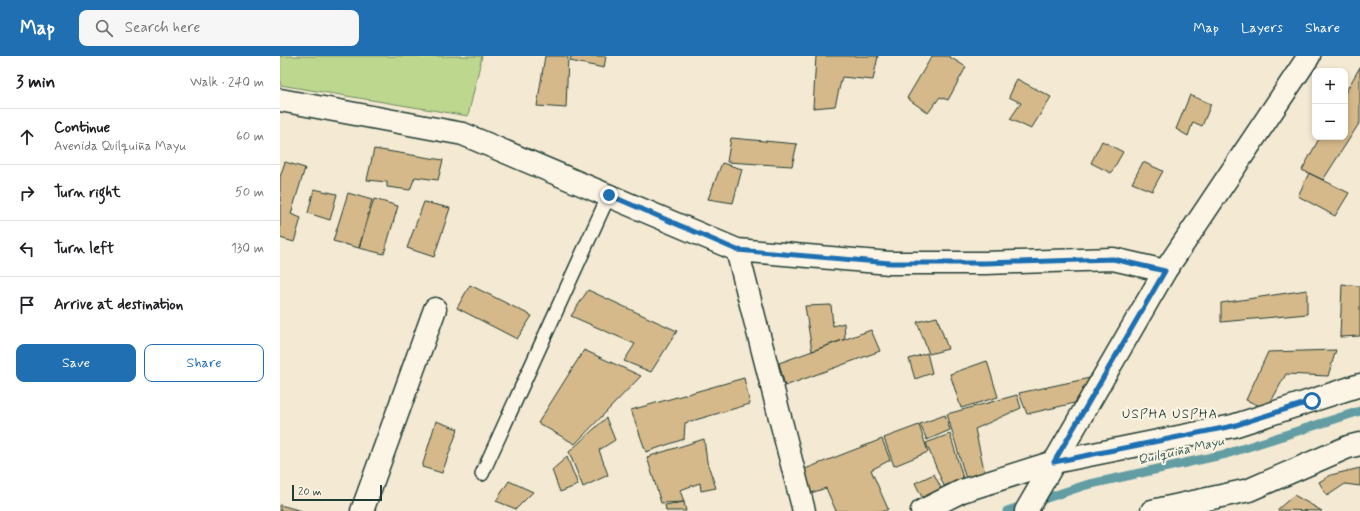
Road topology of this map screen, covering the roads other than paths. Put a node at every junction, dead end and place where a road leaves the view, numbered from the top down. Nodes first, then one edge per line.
1 (1309, 56) edge
2 (280, 100) edge
3 (609, 195) junction
4 (737, 250) junction
5 (1165, 271) junction
6 (435, 309) dead end
7 (1360, 385) edge
8 (1360, 444) edge
9 (1054, 462) junction
10 (482, 474) dead end
11 (362, 511) edge
12 (804, 511) edge
13 (922, 511) edge
14 (1026, 511) edge
15 (1152, 511) edge

1 - 5 street
2 - 3 street
3 - 4 street
3 - 10 lane
4 - 5 street
4 - 12 street
5 - 9 street
6 - 11 street
7 - 9 street
8 - 15 street
9 - 13 street
9 - 14 street

